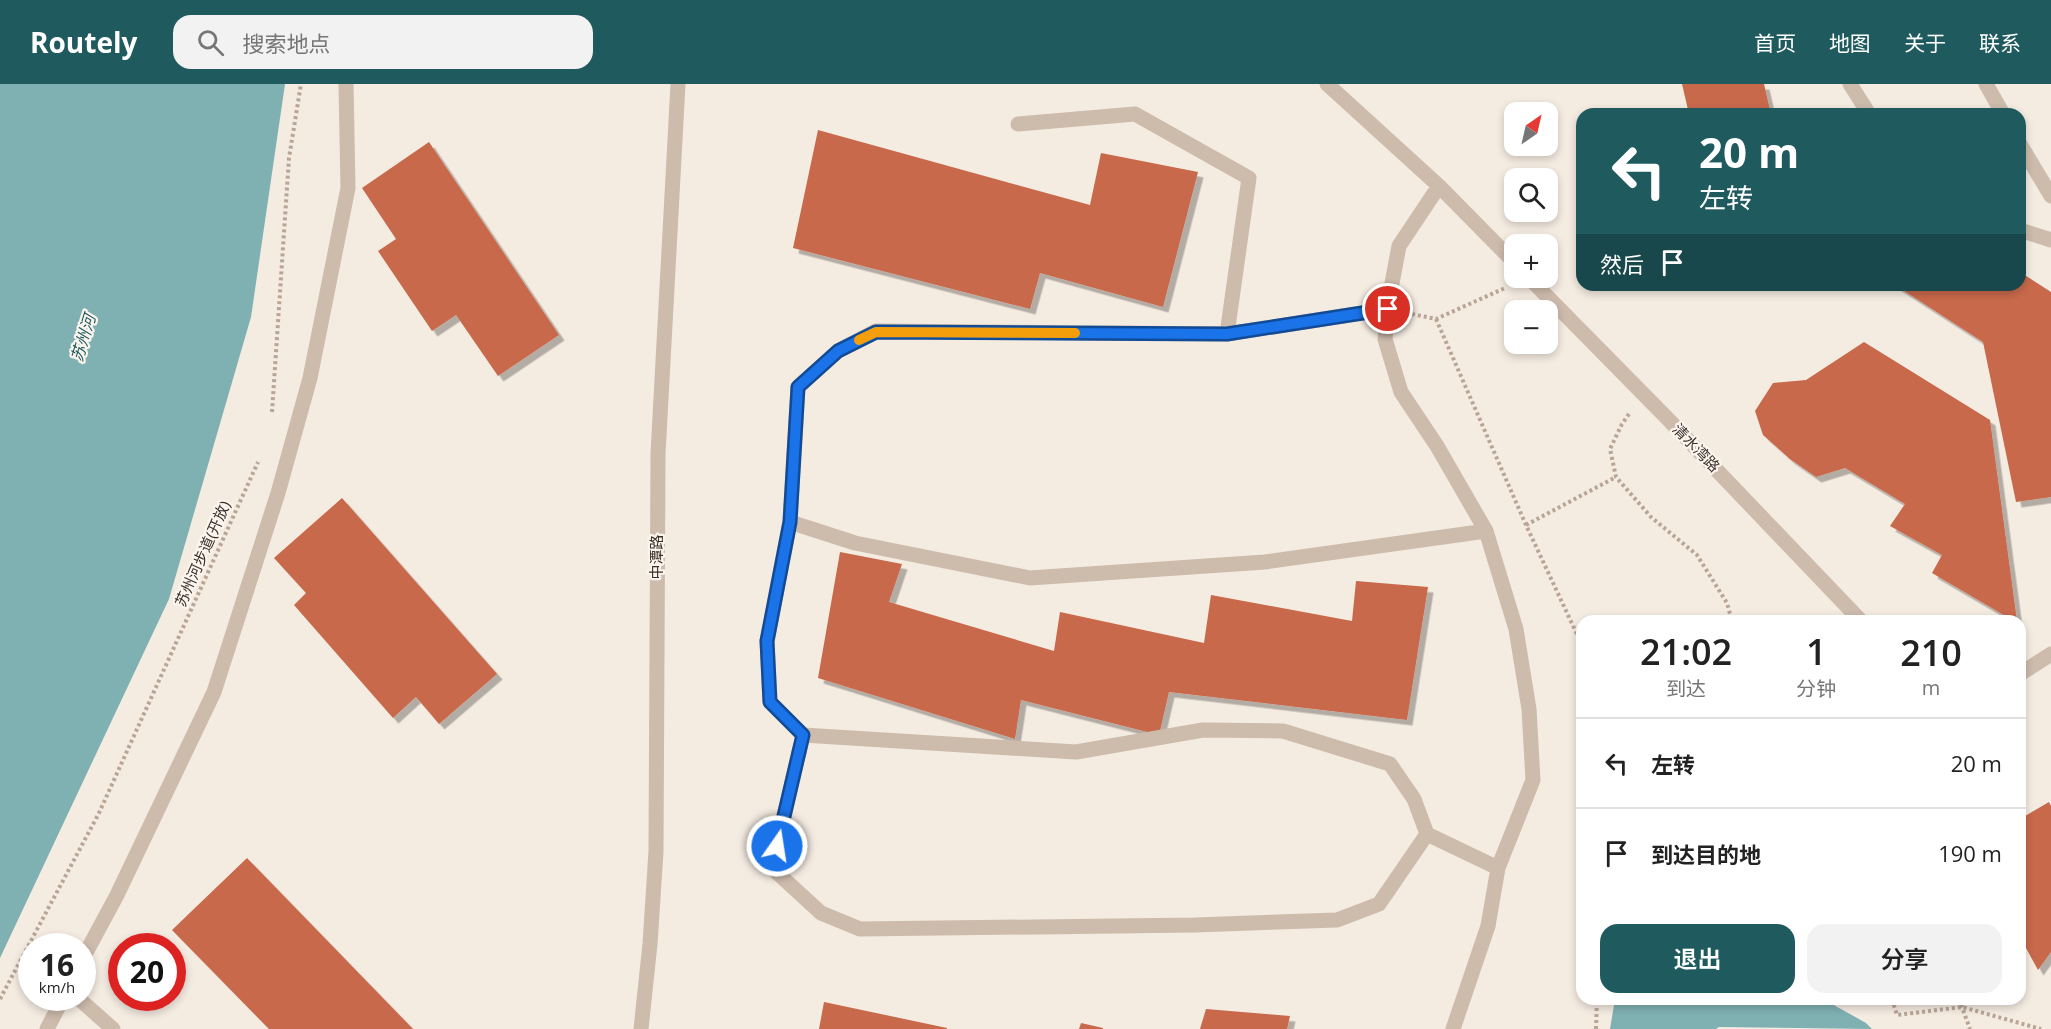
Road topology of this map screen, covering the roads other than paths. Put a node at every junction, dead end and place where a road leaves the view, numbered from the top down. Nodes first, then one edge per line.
1 (346, 84) edge
2 (678, 84) edge
3 (1327, 84) edge
4 (1850, 84) edge
5 (1986, 84) edge
6 (1865, 108) edge
7 (2000, 108) edge
8 (1018, 124) dead end
9 (2026, 154) edge
10 (1440, 186) junction
11 (2051, 196) edge
12 (2026, 232) edge
13 (2051, 240) edge
14 (1504, 252) edge
15 (1539, 288) edge
16 (1388, 309) junction
17 (1227, 334) junction
18 (790, 522) junction
19 (1486, 531) junction
20 (1855, 615) edge
21 (2051, 654) edge
22 (2026, 670) edge
23 (803, 735) junction
24 (1427, 834) junction
25 (1498, 868) junction
26 (96, 934) edge
27 (56, 1011) edge
28 (93, 1011) edge
29 (46, 1029) edge
30 (113, 1029) edge
31 (641, 1029) edge
32 (1453, 1029) edge

1 - 26 street
2 - 31 street, 中潭路
3 - 10 street
4 - 6 street
5 - 7 street
8 - 17 street
9 - 11 street
10 - 14 street
10 - 16 street
12 - 13 street
15 - 20 street, 清水湾路
16 - 17 street
16 - 19 street
17 - 18 street
18 - 19 street
18 - 23 street
19 - 25 street
21 - 22 street
23 - 24 street
23 - 24 street
24 - 25 street
25 - 32 street
27 - 29 street
28 - 30 street

